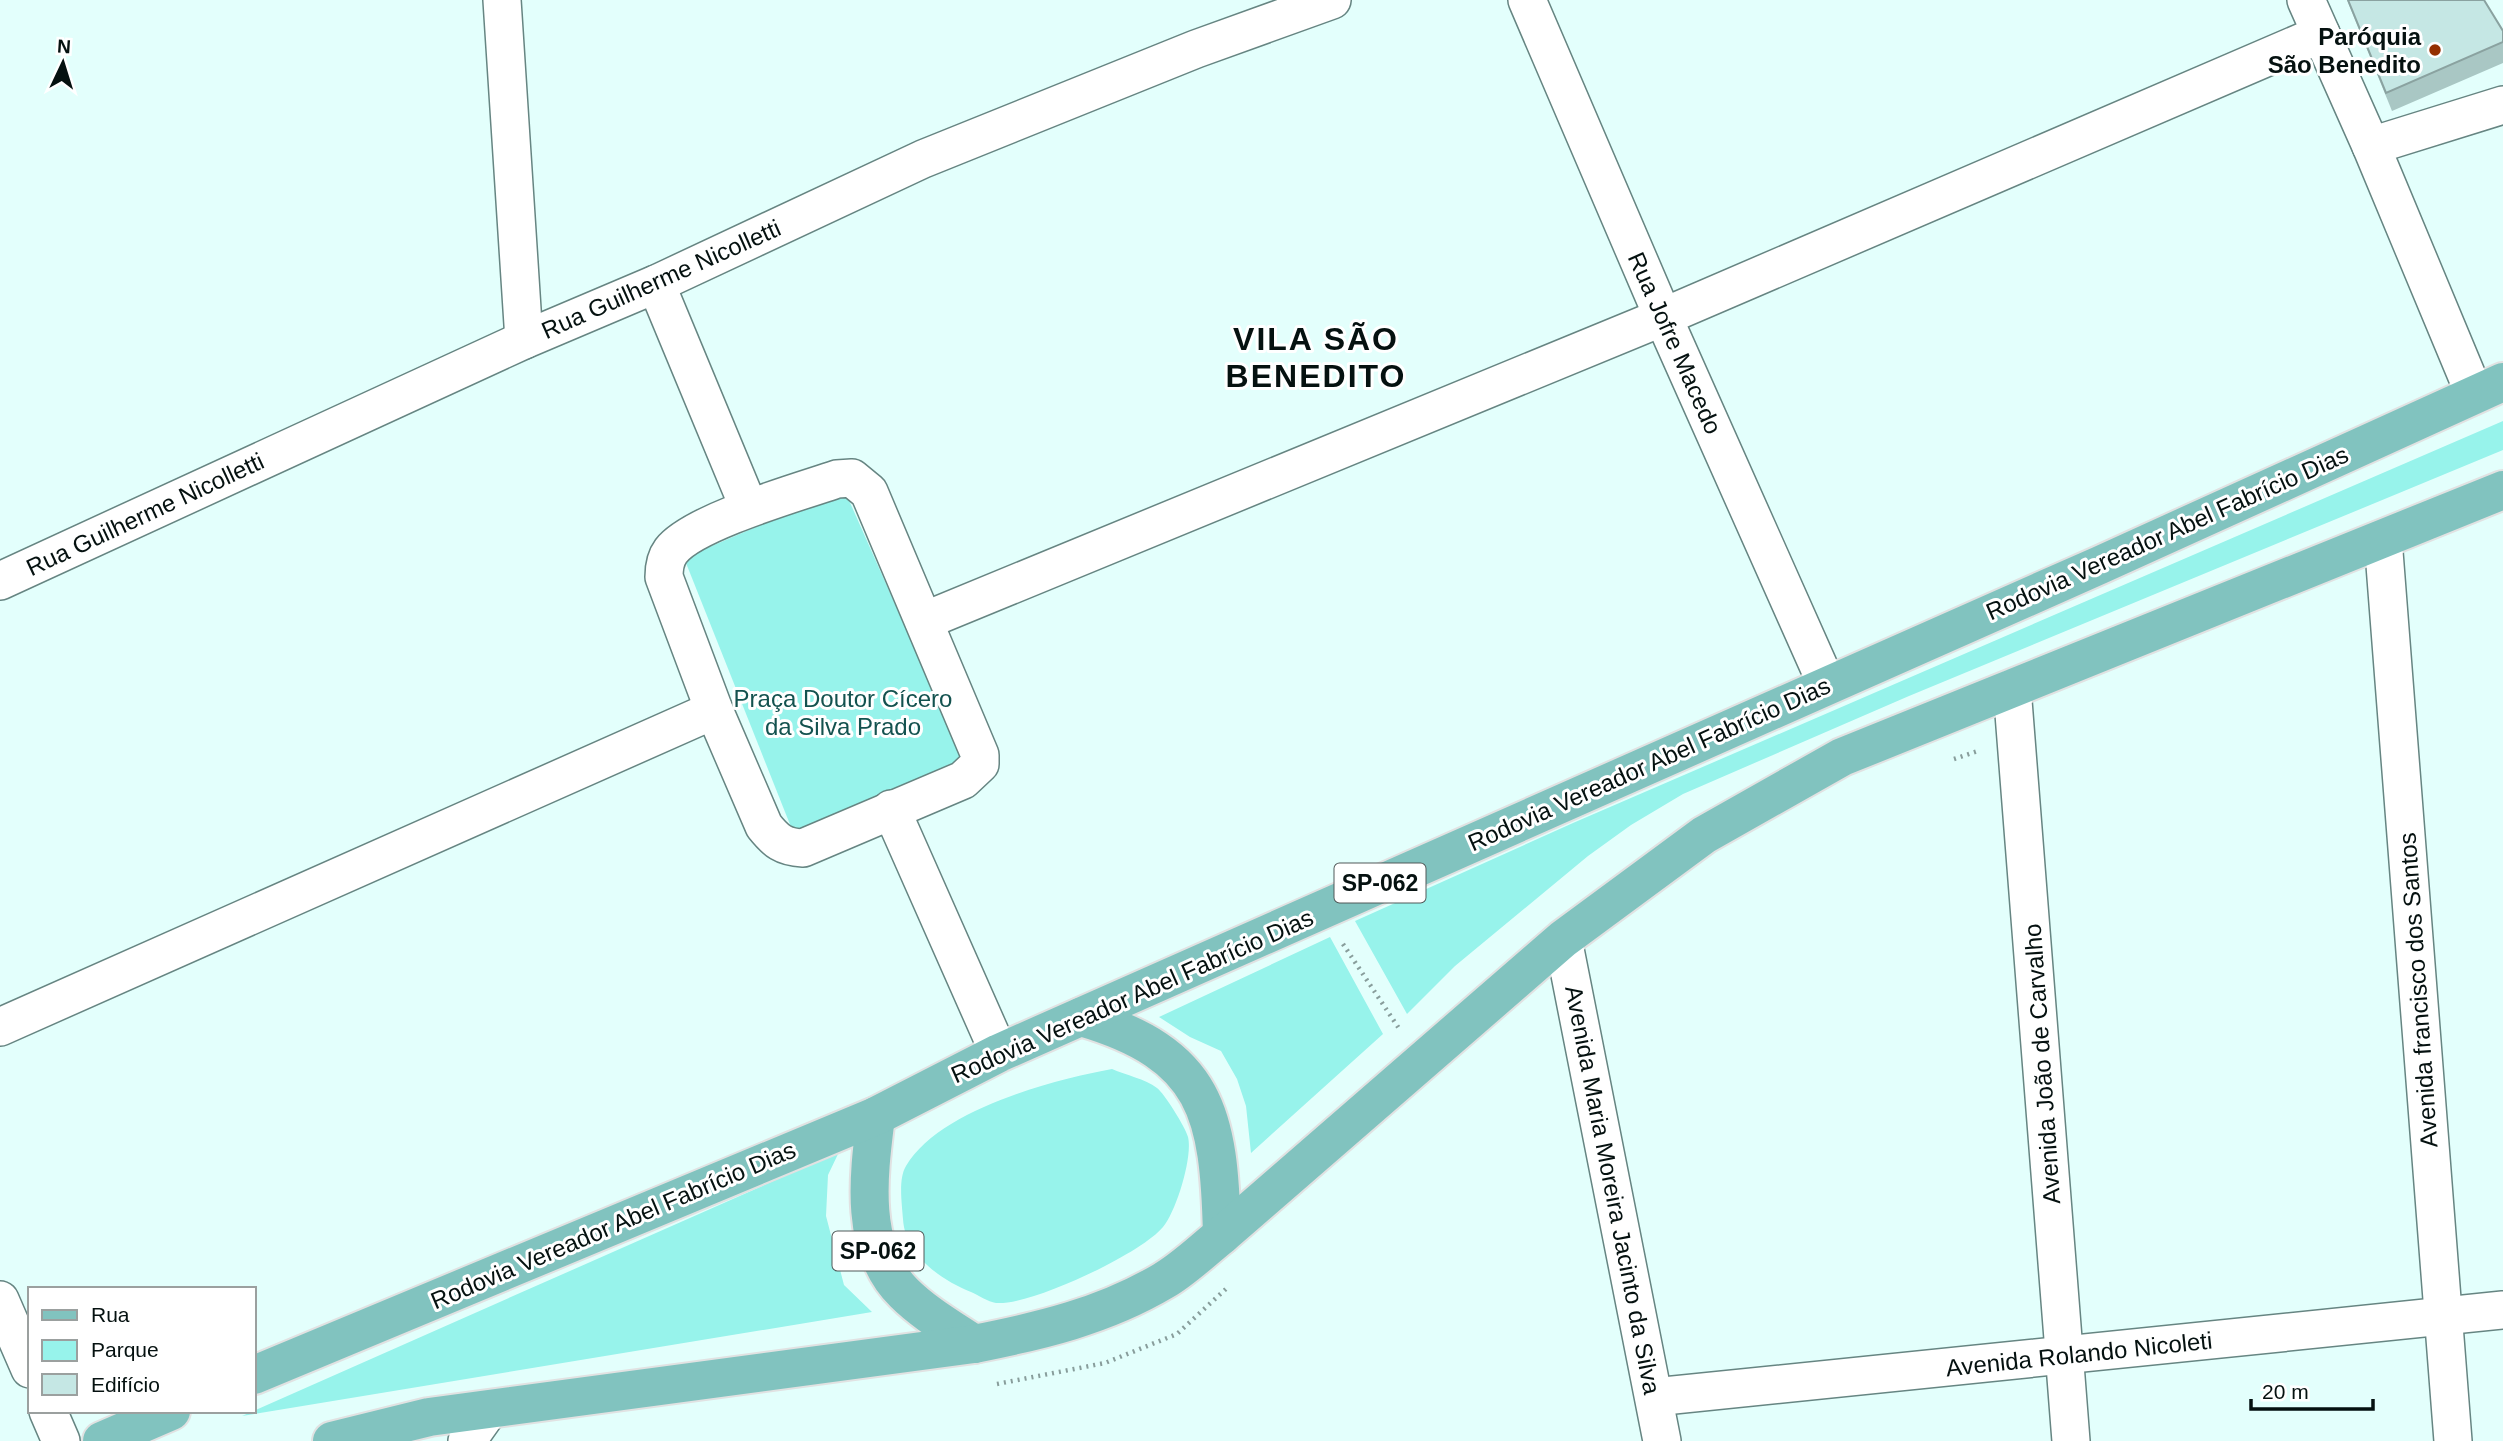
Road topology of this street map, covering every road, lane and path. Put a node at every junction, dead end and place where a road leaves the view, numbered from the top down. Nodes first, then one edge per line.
1 (502, 0) edge
2 (1332, 0) edge
3 (1527, 0) edge
4 (2306, 0) edge
5 (2321, 34) junction
6 (2503, 105) edge
7 (2371, 146) junction
8 (656, 284) junction
9 (1663, 317) junction
10 (524, 340) junction
11 (2488, 388) edge
12 (2503, 490) edge
13 (749, 508) junction
14 (2383, 539) junction
15 (0, 581) edge
16 (924, 621) junction
17 (1827, 685) junction
18 (2012, 688) junction
19 (714, 709) junction
20 (891, 809) junction
21 (1321, 911) junction
22 (1563, 939) junction
23 (1081, 1017) junction
24 (0, 1027) edge
25 (999, 1053) junction
26 (1421, 1062) junction
27 (876, 1116) junction
28 (1222, 1235) junction
29 (0, 1300) edge
30 (2503, 1310) edge
31 (2444, 1315) junction
32 (974, 1344) junction
33 (2065, 1357) junction
34 (28, 1364) edge
35 (256, 1375) edge
36 (1654, 1397) junction
37 (489, 1410) junction
38 (49, 1413) edge
39 (166, 1413) edge
40 (61, 1441) edge
41 (102, 1441) edge
42 (332, 1441) edge
43 (467, 1441) edge
44 (1662, 1441) edge
45 (2071, 1441) edge
46 (2453, 1441) edge

1 - 10 street
2 - 8 street, Rua Guilherme Nicolletti
3 - 9 street, Rua Jofre Macedo
4 - 5 street
5 - 7 street
5 - 9 street
6 - 7 street
7 - 11 street
8 - 10 street, Rua Guilherme Nicolletti
8 - 13 street
9 - 16 street
9 - 17 street, Rua Jofre Macedo
10 - 15 street, Rua Guilherme Nicolletti
11 - 17 main road, Rodovia Vereador Abel Fabrício Dias / SP-062
12 - 14 main road
13 - 16 street
13 - 19 street
14 - 18 main road
14 - 31 street, Avenida francisco dos Santos
16 - 20 street
17 - 21 main road, Rodovia Vereador Abel Fabrício Dias / SP-062
18 - 22 main road
18 - 33 street, Avenida João de Carvalho
19 - 20 street
19 - 24 street
20 - 25 street
21 - 23 main road, Rodovia Vereador Abel Fabrício Dias / SP-062
21 - 26 path
22 - 26 main road
22 - 36 street, Avenida Maria Moreira Jacinto da Silva
23 - 25 main road, Rodovia Vereador Abel Fabrício Dias / SP-062
23 - 28 main road
25 - 27 main road, Rodovia Vereador Abel Fabrício Dias / SP-062
26 - 28 main road
27 - 32 main road, SP-062
27 - 35 main road, Rodovia Vereador Abel Fabrício Dias / SP-062
28 - 32 main road
29 - 34 street
30 - 31 street, Avenida Rolando Nicoleti
31 - 33 street, Avenida Rolando Nicoleti
31 - 46 street, Avenida francisco dos Santos
32 - 37 main road
33 - 36 street, Avenida Rolando Nicoleti
33 - 45 street, Avenida João de Carvalho
36 - 44 street, Avenida Maria Moreira Jacinto da Silva
37 - 42 main road
37 - 43 street
38 - 40 street
39 - 41 main road

